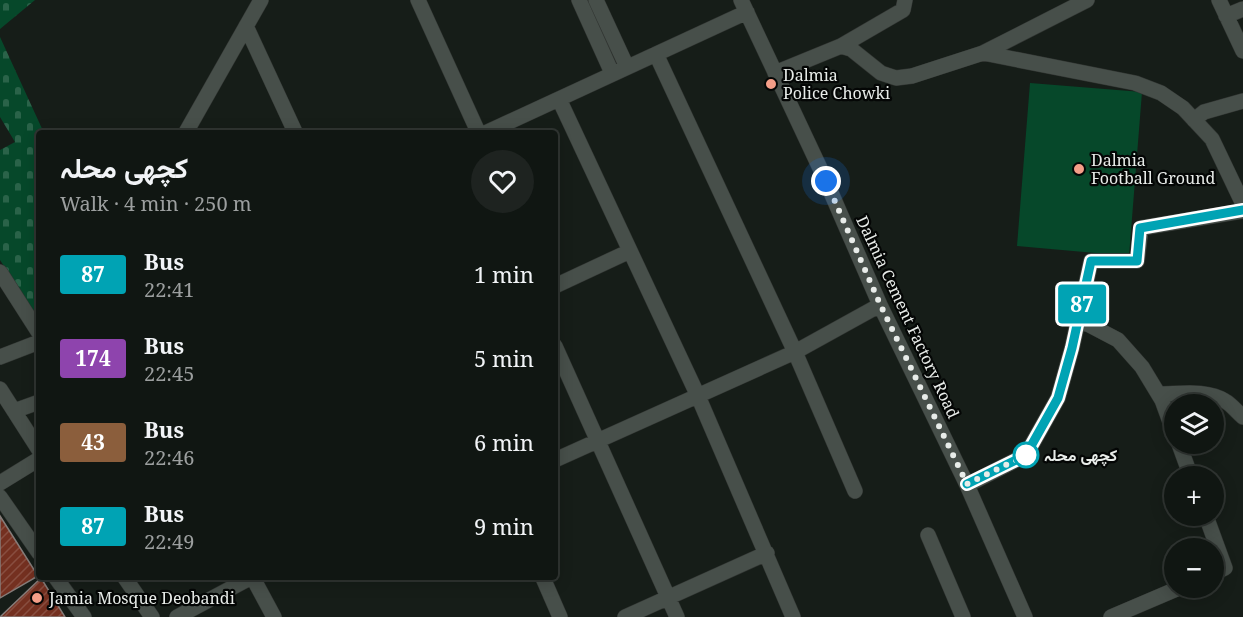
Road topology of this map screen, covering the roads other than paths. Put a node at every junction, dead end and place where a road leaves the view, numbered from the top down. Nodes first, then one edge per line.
1 (261, 0) edge
2 (418, 0) edge
3 (579, 0) edge
4 (596, 0) edge
5 (905, 0) edge
6 (1087, 0) edge
7 (1219, 0) edge
8 (744, 6) edge
9 (1243, 9) edge
10 (604, 15) junction
11 (1226, 16) junction
12 (588, 21) junction
13 (246, 26) junction
14 (841, 46) junction
15 (1243, 51) edge
16 (982, 53) junction
17 (656, 54) junction
18 (627, 67) junction
19 (776, 73) junction
20 (612, 74) junction
21 (559, 99) junction
22 (1243, 101) edge
23 (1194, 120) junction
24 (187, 130) edge
25 (294, 130) edge
26 (477, 130) edge
27 (492, 130) edge
28 (1243, 204) edge
29 (1243, 210) edge
30 (630, 251) junction
31 (0, 272) edge
32 (558, 285) edge
33 (880, 304) junction
34 (1078, 320) junction
35 (36, 328) edge
36 (36, 343) edge
37 (558, 352) edge
38 (795, 352) junction
39 (0, 357) edge
40 (0, 389) edge
41 (1159, 394) junction
42 (698, 396) junction
43 (36, 403) edge
44 (1164, 407) edge
45 (14, 411) junction
46 (1243, 417) edge
47 (598, 439) junction
48 (36, 445) edge
49 (558, 458) edge
50 (36, 461) edge
51 (0, 483) edge
52 (967, 484) junction
53 (855, 491) dead end
54 (0, 497) edge
55 (33, 534) edge
56 (928, 535) dead end
57 (767, 553) junction
58 (57, 580) edge
59 (129, 580) edge
60 (248, 580) edge
61 (253, 580) edge
62 (544, 580) edge
63 (1164, 594) edge
64 (669, 597) junction
65 (84, 617) edge
66 (152, 617) edge
67 (177, 617) edge
68 (274, 617) edge
69 (560, 617) edge
70 (625, 617) edge
71 (677, 617) edge
72 (793, 617) edge
73 (963, 617) edge
74 (1025, 617) edge
75 (1111, 617) edge

1 - 13 street
2 - 26 street
3 - 12 street
4 - 10 street
5 - 14 street
6 - 16 street
7 - 11 street
8 - 17 street
8 - 19 street, Dalmia Cement Factory Road
9 - 11 street
10 - 12 street
10 - 18 street
11 - 15 street
12 - 20 street
13 - 24 street
13 - 25 street
14 - 16 street
14 - 19 street
16 - 23 street
17 - 18 street
17 - 38 street
18 - 20 street
19 - 33 street, Dalmia Cement Factory Road
20 - 21 street
21 - 27 street
21 - 30 street
22 - 23 street
23 - 28 street
29 - 34 street
30 - 32 street
30 - 42 street
31 - 35 street
33 - 38 street
33 - 52 street, Dalmia Cement Factory Road
34 - 41 street
34 - 52 street
36 - 39 street
37 - 47 street
38 - 42 street
38 - 53 street
40 - 45 street
41 - 44 street
41 - 46 street
42 - 47 street
42 - 57 street
43 - 45 street
45 - 48 street
47 - 49 street
47 - 64 street
50 - 51 street
52 - 74 street, Dalmia Cement Factory Road
54 - 55 street
56 - 73 street
57 - 64 street
57 - 72 street
58 - 65 street
59 - 66 street
60 - 67 street
61 - 68 street
62 - 69 street
63 - 75 street
64 - 70 street
64 - 71 street

